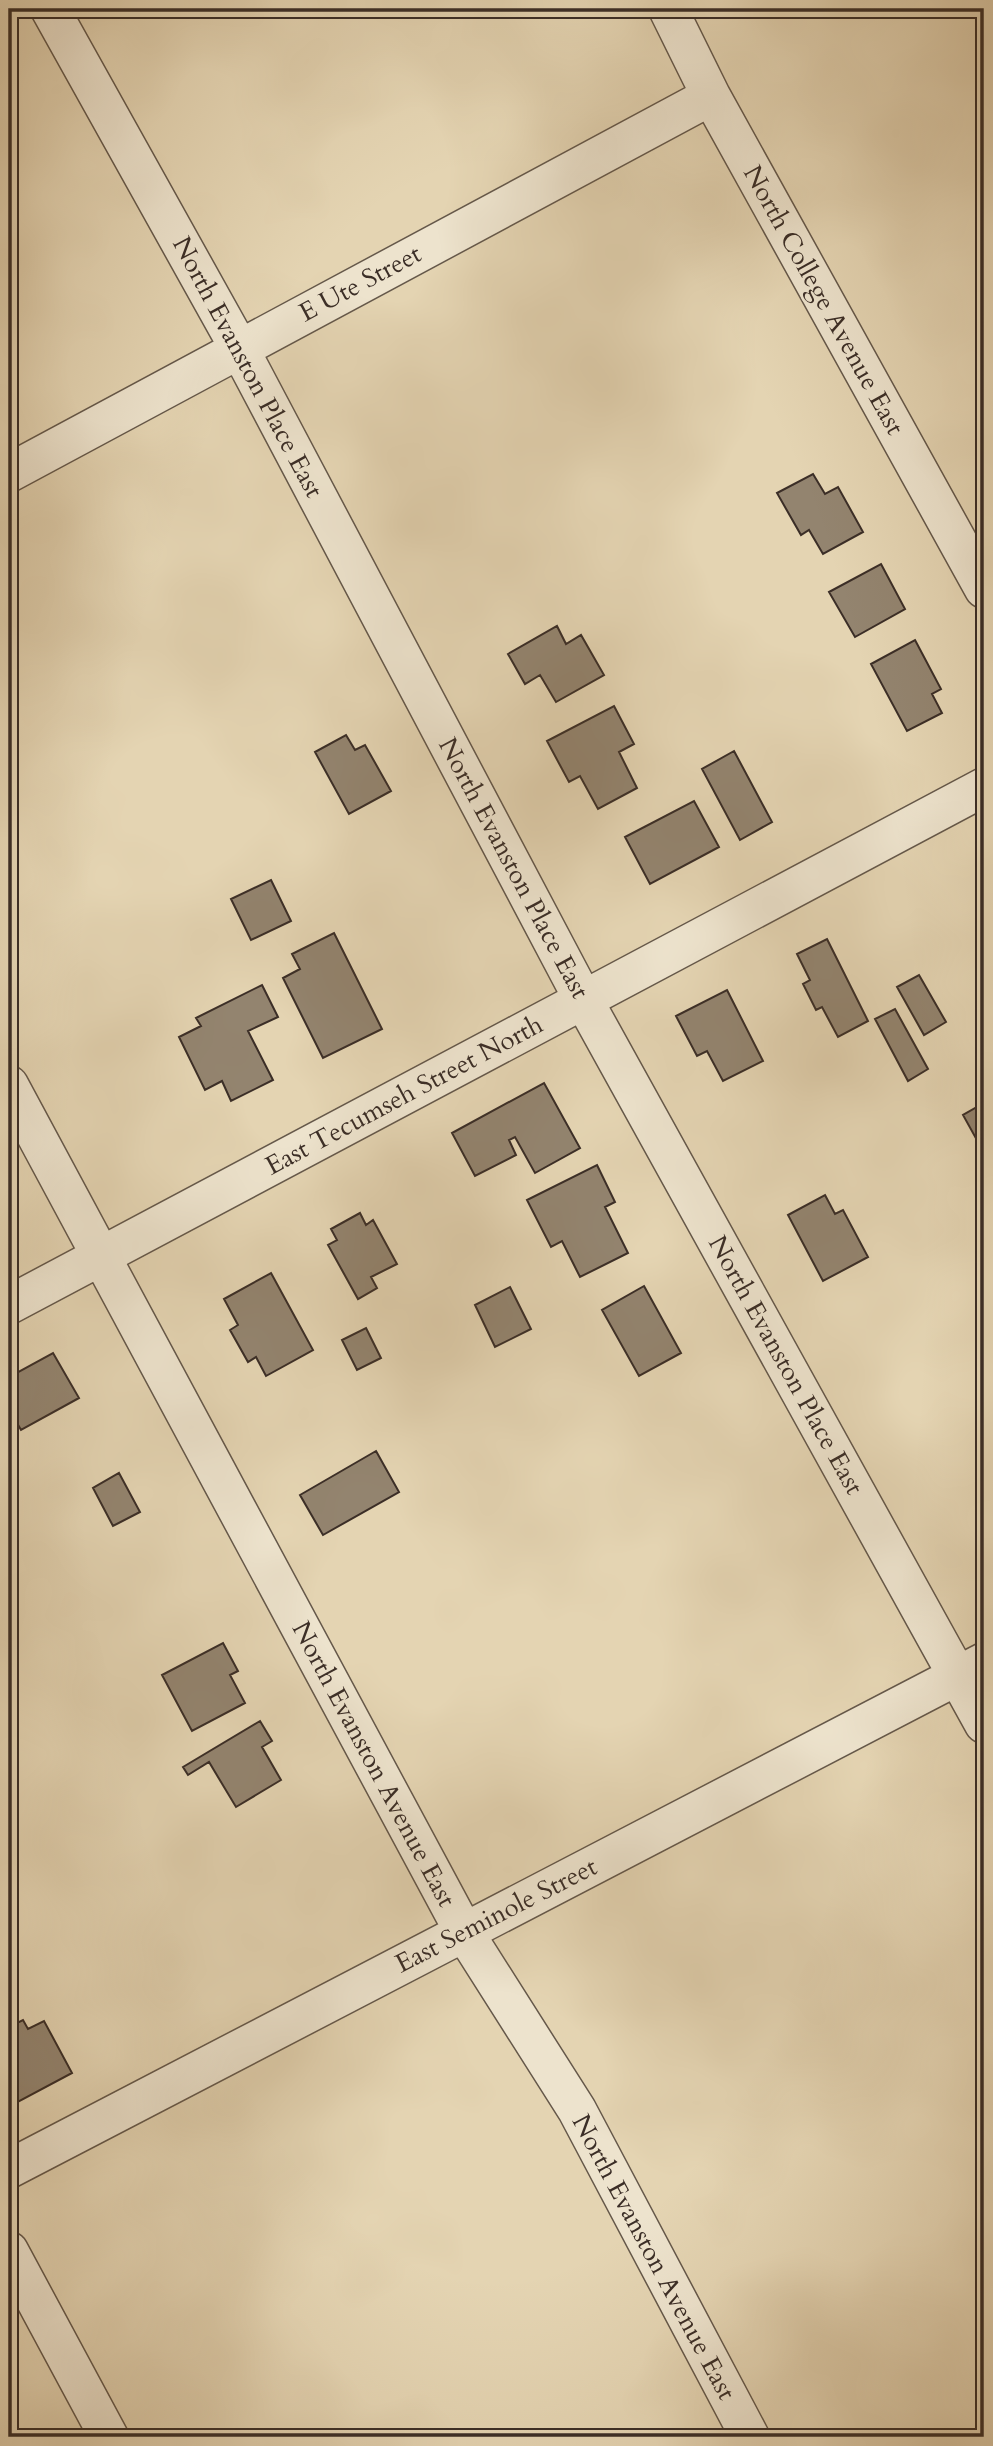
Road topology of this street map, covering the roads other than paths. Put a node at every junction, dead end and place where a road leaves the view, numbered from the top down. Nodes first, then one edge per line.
1 (50, 9) edge
2 (668, 9) edge
3 (712, 96) junction
4 (239, 348) junction
5 (9, 472) edge
6 (984, 589) edge
7 (984, 787) edge
8 (583, 1001) junction
9 (9, 1085) edge
10 (99, 1256) junction
11 (9, 1305) edge
12 (971, 1669) edge
13 (984, 1724) edge
14 (464, 1932) junction
15 (9, 2169) edge
16 (9, 2251) edge
17 (108, 2437) edge
18 (750, 2437) edge

1 - 4 street, North Evanston Place East
2 - 3 street, North College Avenue East
3 - 4 street, E Ute Street
3 - 6 street, North College Avenue East
4 - 5 street, E Ute Street
4 - 8 street, North Evanston Place East
7 - 8 street, East Tecumseh Street North
8 - 10 street, East Tecumseh Street North
8 - 12 street, North Evanston Place East
9 - 10 street, North Evanston Avenue East
10 - 11 street, East Tecumseh Street North
10 - 14 street, North Evanston Avenue East
12 - 13 street, North Evanston Place East
12 - 14 street, East Seminole Street
14 - 15 street, East Seminole Street
14 - 18 street, North Evanston Avenue East
16 - 17 street

